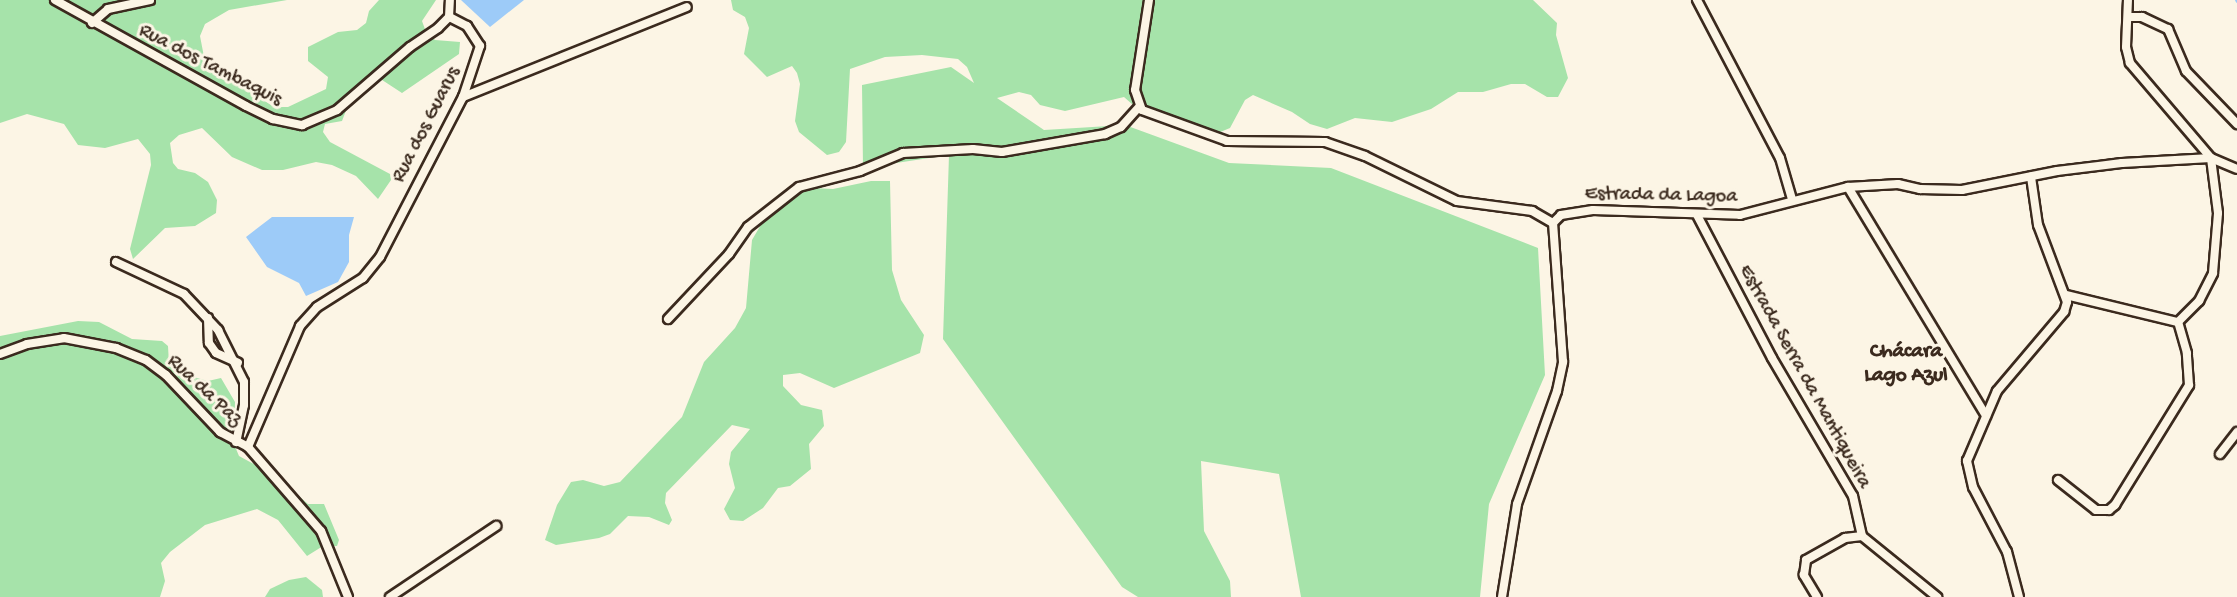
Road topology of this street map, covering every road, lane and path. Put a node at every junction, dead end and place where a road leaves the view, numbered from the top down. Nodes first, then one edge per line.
1 (56, 0) edge
2 (150, 0) edge
3 (450, 0) edge
4 (1149, 0) edge
5 (1697, 0) edge
6 (2128, 0) edge
7 (687, 7) dead end
8 (449, 17) junction
9 (2129, 17) junction
10 (92, 23) junction
11 (463, 97) junction
12 (1139, 107) junction
13 (2237, 124) edge
14 (2211, 158) junction
15 (2237, 169) edge
16 (2031, 177) junction
17 (1848, 187) junction
18 (1792, 199) junction
19 (1697, 215) junction
20 (1553, 223) junction
21 (116, 262) dead end
22 (2066, 295) junction
23 (208, 318) junction
24 (669, 319) dead end
25 (2178, 322) junction
26 (0, 354) edge
27 (238, 363) junction
28 (1986, 416) junction
29 (2237, 432) edge
30 (236, 442) junction
31 (248, 447) junction
32 (2220, 454) dead end
33 (2058, 480) dead end
34 (496, 526) dead end
35 (1862, 536) junction
36 (348, 597) edge
37 (390, 597) edge
38 (1502, 597) edge
39 (1817, 597) edge
40 (1937, 597) edge
41 (2019, 597) edge

1 - 10 street, Rua dos Tambaquis
2 - 10 street
3 - 8 street
4 - 12 street
5 - 18 street
6 - 9 street
7 - 11 street
8 - 10 street, Rua dos Tambaquis
8 - 11 street, Rua dos Guarus
9 - 13 street
9 - 14 street
11 - 31 street, Rua dos Guarus
12 - 20 street
12 - 24 street
14 - 15 street, Estrada da Lagoa
14 - 16 street, Estrada da Lagoa
14 - 25 street
16 - 17 street, Estrada da Lagoa
16 - 22 street
17 - 18 street, Estrada da Lagoa
17 - 28 street
18 - 19 street, Estrada da Lagoa
19 - 20 street, Estrada da Lagoa
19 - 35 street, Estrada Serra da Mantiqueira
20 - 38 street
21 - 23 street
22 - 25 street
22 - 28 street
23 - 27 street
23 - 27 street
25 - 33 street
26 - 30 street, Rua da Paz
27 - 30 street
28 - 41 street
29 - 32 street
30 - 31 street, Rua da Paz
31 - 36 street
34 - 37 street
35 - 39 street
35 - 40 street

